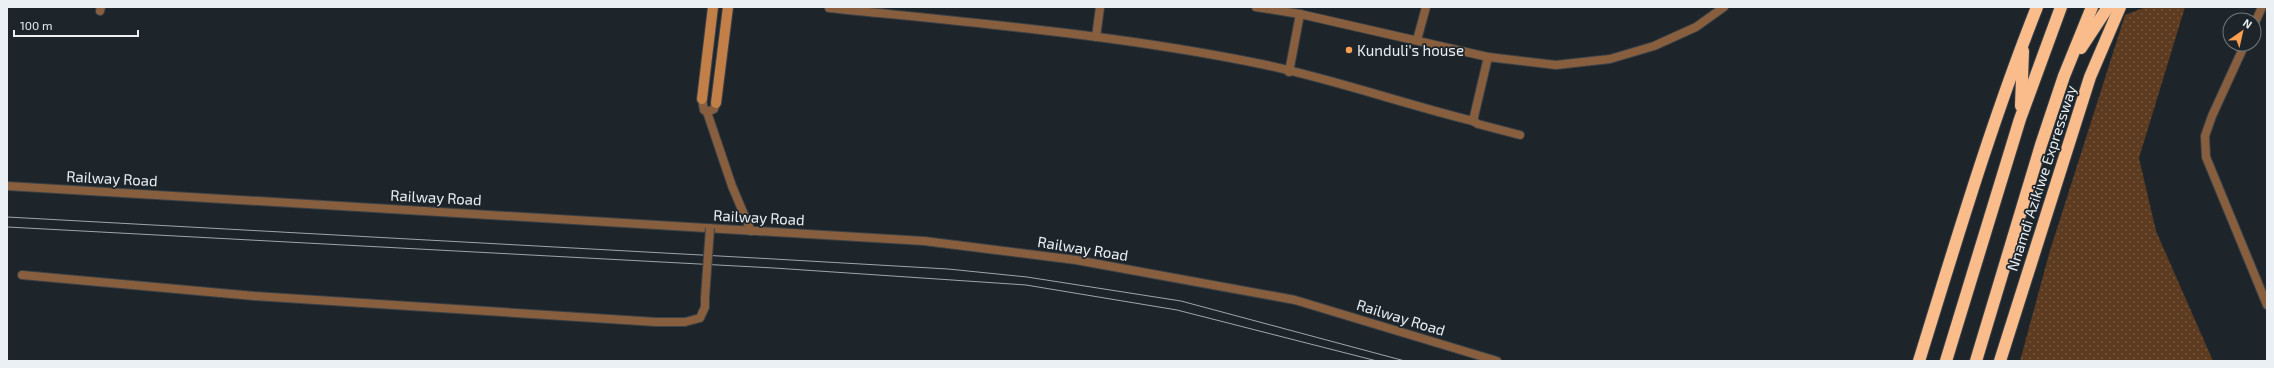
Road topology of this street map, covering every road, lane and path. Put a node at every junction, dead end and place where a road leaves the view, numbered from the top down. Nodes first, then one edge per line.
1 (713, 7) edge
2 (728, 7) edge
3 (903, 7) edge
4 (1100, 7) edge
5 (1256, 7) edge
6 (1426, 7) edge
7 (1724, 7) edge
8 (2036, 7) edge
9 (2061, 7) edge
10 (2092, 7) edge
11 (2108, 7) edge
12 (2120, 7) edge
13 (829, 8) edge
14 (1300, 14) junction
15 (902, 16) junction
16 (1096, 37) junction
17 (2024, 39) junction
18 (1417, 40) junction
19 (2241, 52) edge
20 (1488, 57) junction
21 (1289, 72) junction
22 (2064, 76) junction
23 (702, 99) joint
24 (716, 103) joint
25 (707, 112) junction
26 (2020, 119) junction
27 (1472, 121) junction
28 (1520, 135) dead end
29 (7, 186) edge
30 (710, 228) junction
31 (751, 231) junction
32 (22, 275) dead end
33 (2267, 305) edge
34 (1497, 361) edge
35 (1919, 361) edge
36 (1946, 361) edge
37 (1976, 361) edge
38 (2000, 361) edge

1 - 23 street
2 - 24 street
3 - 15 street
4 - 16 street
5 - 14 street
6 - 18 street
7 - 20 street
8 - 17 highway
9 - 26 highway
10 - 22 highway, Nnamdi Azikiwe Expressway
11 - 22 highway
12 - 38 highway, Nnamdi Azikiwe Expressway
13 - 15 street
14 - 18 street
14 - 21 street
15 - 16 street
16 - 21 street
17 - 26 highway
17 - 35 highway
18 - 20 street
19 - 33 street
20 - 27 street
21 - 27 street
22 - 37 highway, Nnamdi Azikiwe Expressway
23 - 25 street
24 - 25 street
25 - 31 street
26 - 36 highway
27 - 28 street
29 - 30 street, Railway Road
30 - 31 street, Railway Road
30 - 32 street, bridge
31 - 34 street, Railway Road

